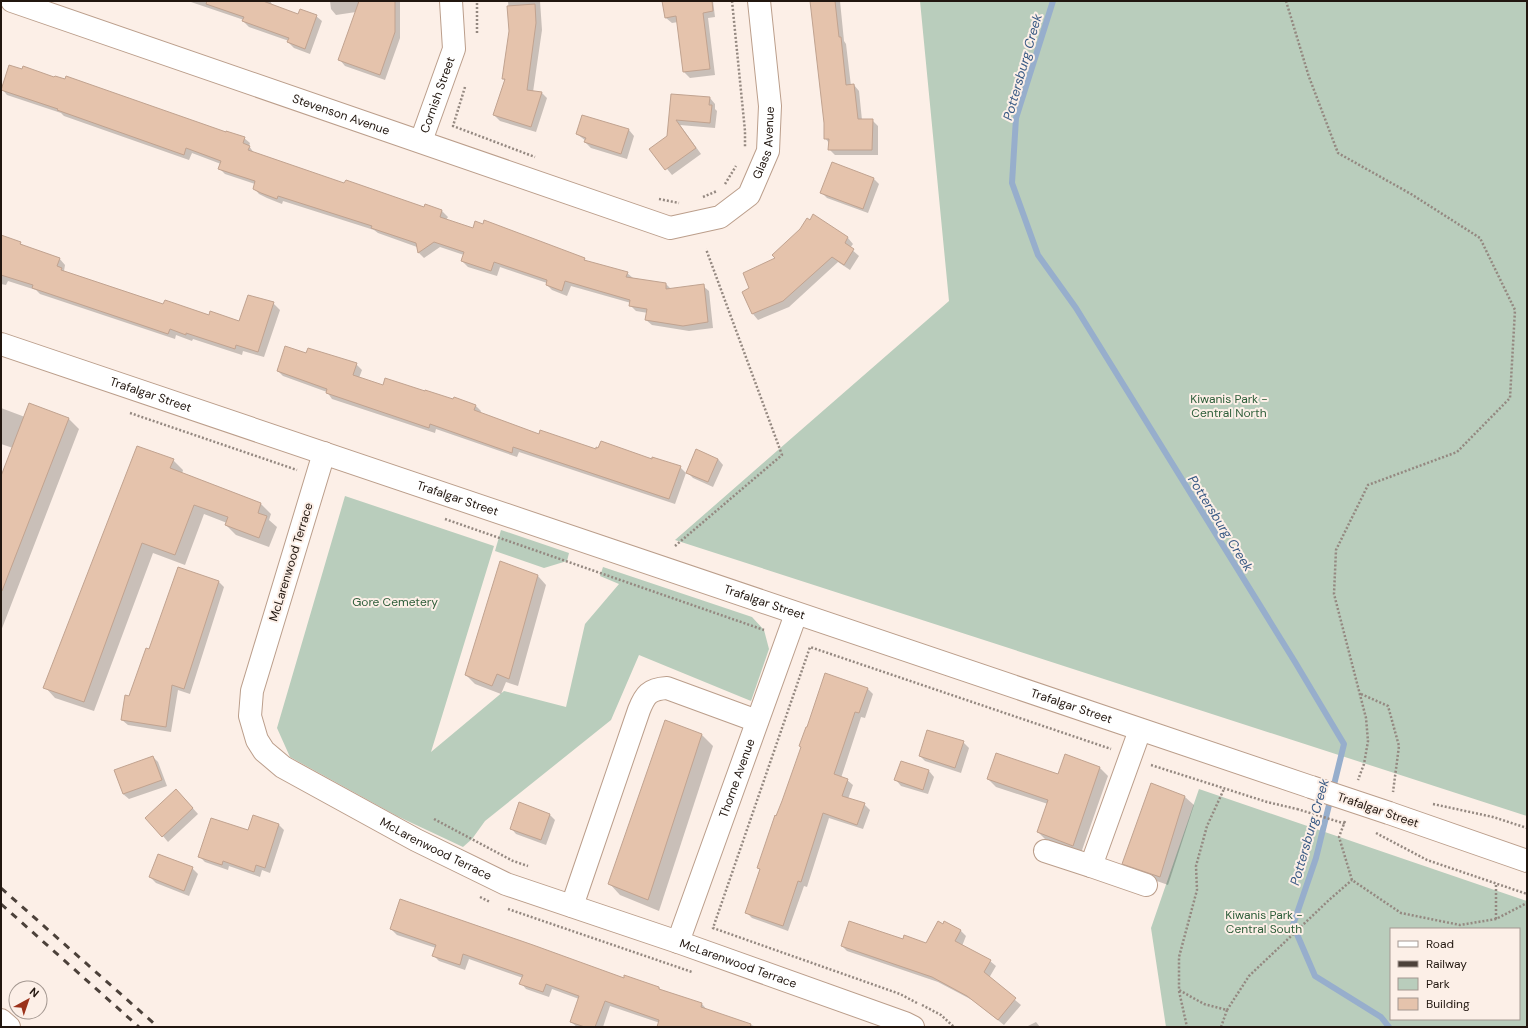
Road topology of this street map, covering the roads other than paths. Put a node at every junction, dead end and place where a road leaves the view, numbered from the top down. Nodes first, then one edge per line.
1 (12, 1) edge
2 (451, 1) edge
3 (759, 1) edge
4 (421, 141) junction
5 (670, 228) joint
6 (1, 344) edge
7 (324, 453) junction
8 (796, 614) junction
9 (757, 721) junction
10 (1140, 730) junction
11 (1045, 851) dead end
12 (1527, 861) edge
13 (1091, 866) junction
14 (1146, 885) dead end
15 (572, 906) junction
16 (678, 942) junction
17 (1, 1020) edge
18 (9, 1027) edge
19 (913, 1027) edge

1 - 4 street, Stevenson Avenue
2 - 4 street, Cornish Street
3 - 5 street, Glass Avenue
4 - 5 street, Stevenson Avenue
6 - 7 street, Trafalgar Street
7 - 8 street, Trafalgar Street
7 - 15 street, McLarenwood Terrace
8 - 9 street, Thorne Avenue
8 - 10 street, Trafalgar Street
9 - 15 street
9 - 16 street, Thorne Avenue
10 - 12 street, Trafalgar Street, bridge
10 - 13 street
11 - 13 street
13 - 14 street
15 - 16 street, McLarenwood Terrace
16 - 19 street, McLarenwood Terrace
17 - 18 street

